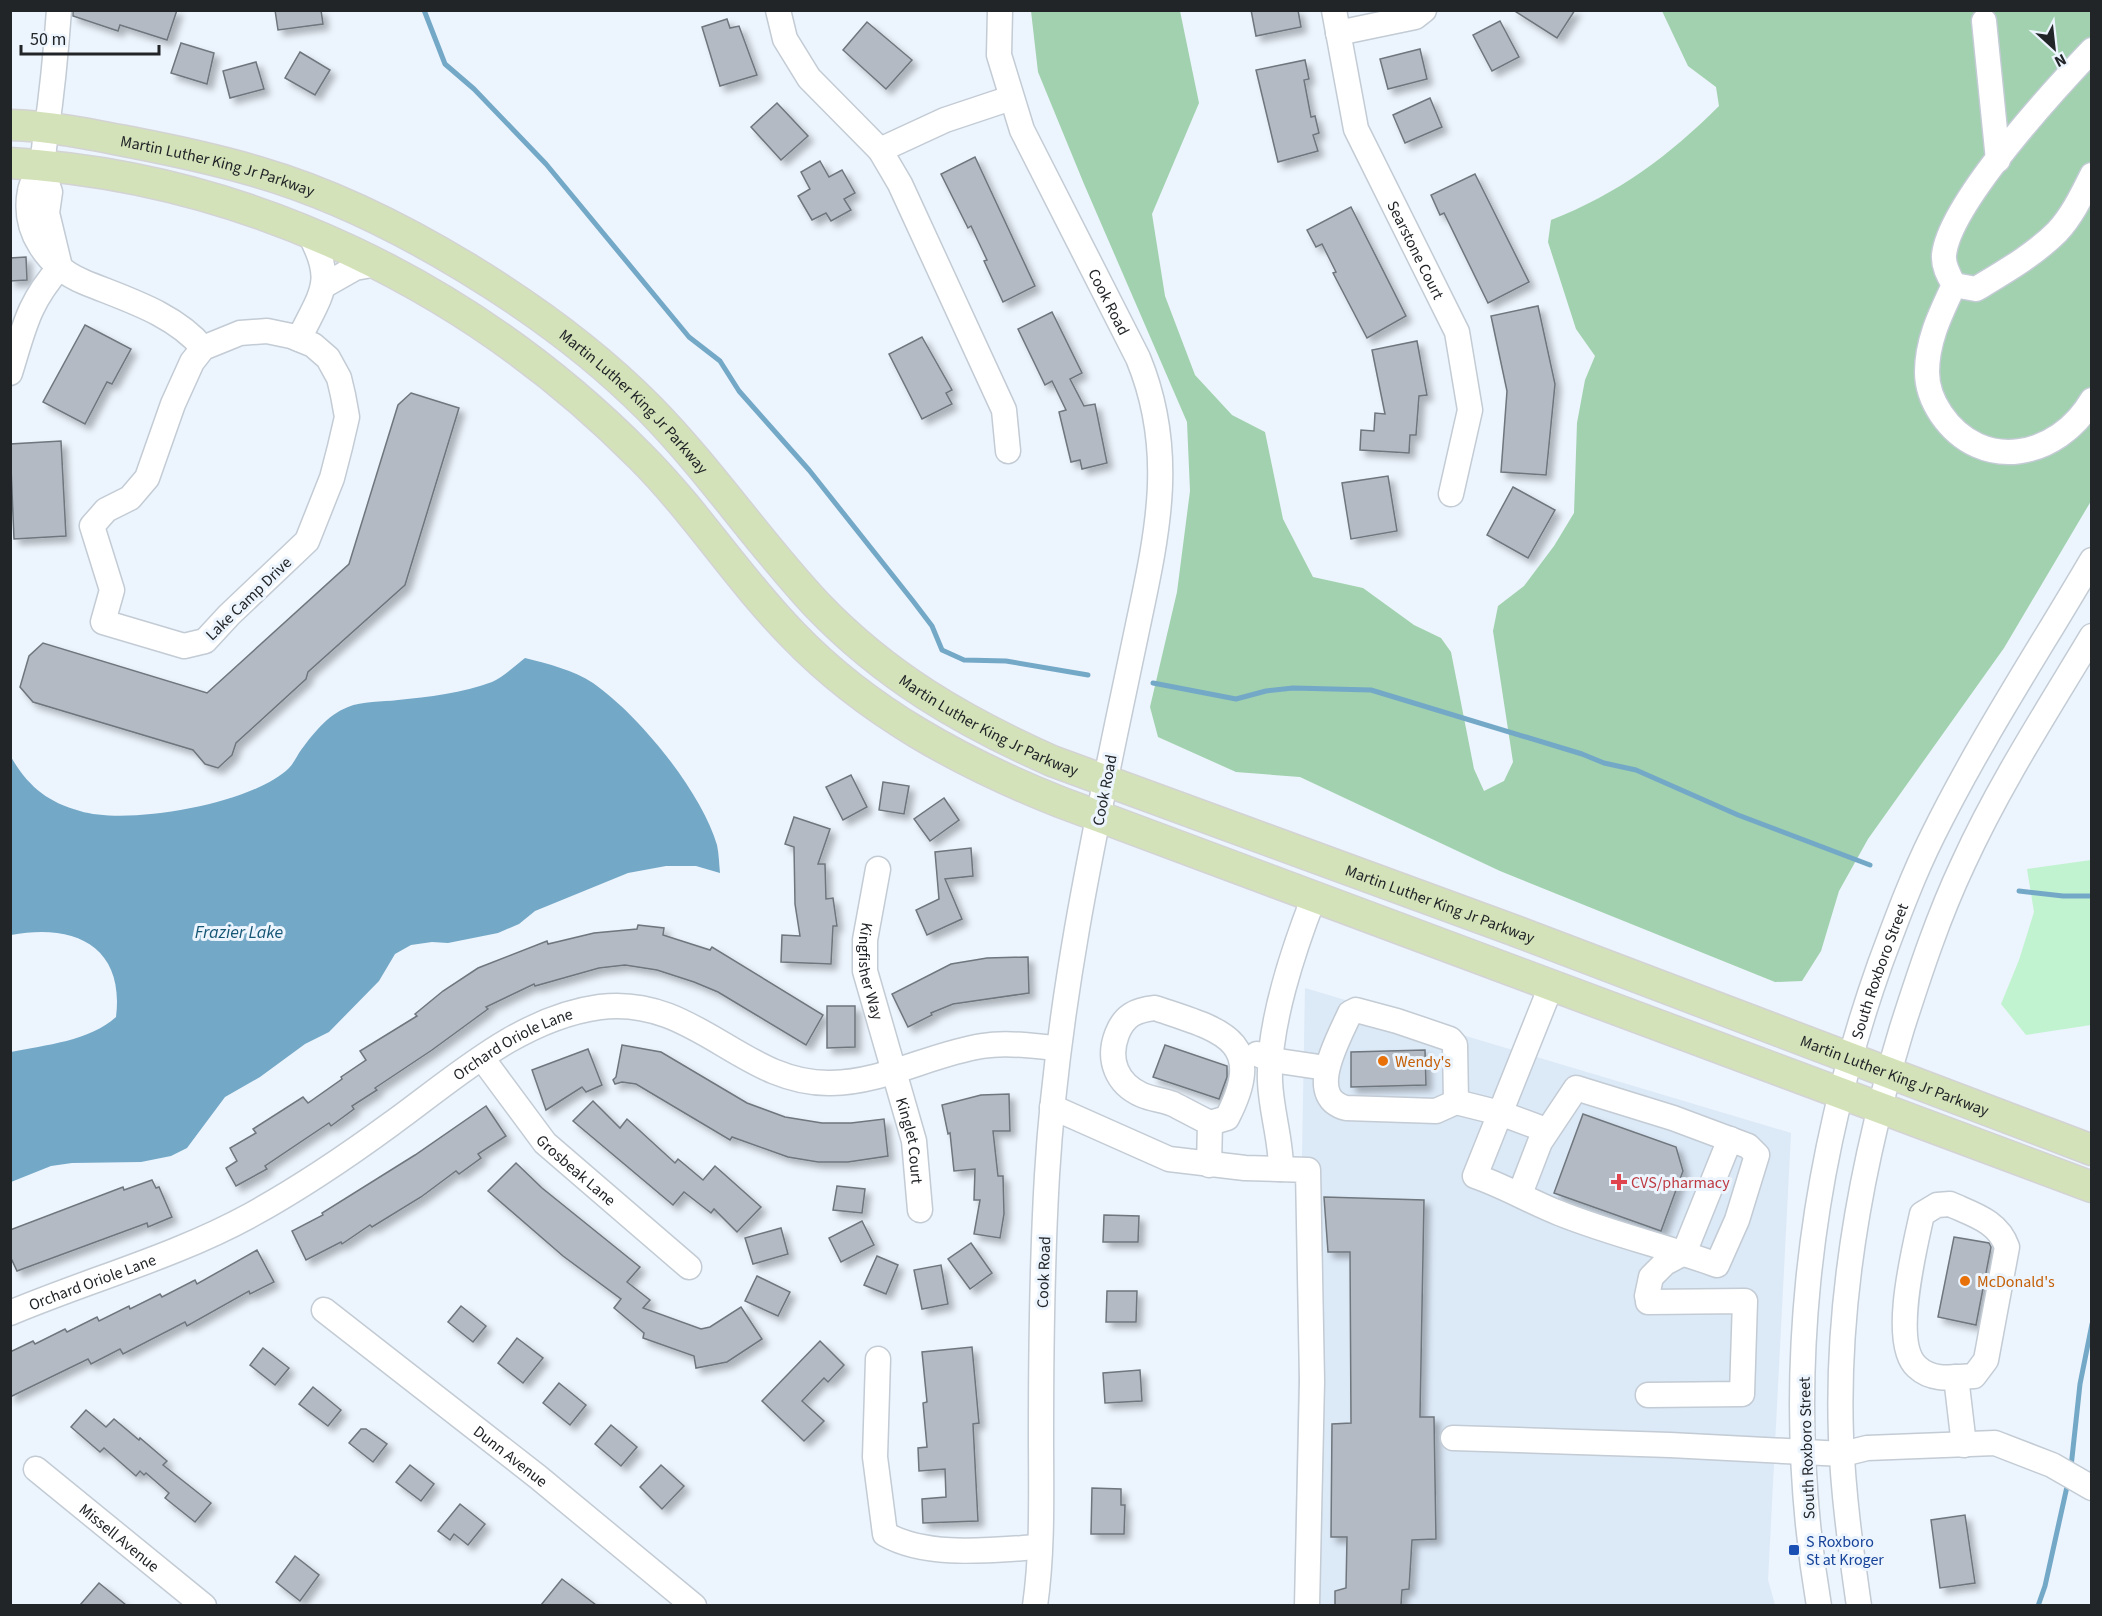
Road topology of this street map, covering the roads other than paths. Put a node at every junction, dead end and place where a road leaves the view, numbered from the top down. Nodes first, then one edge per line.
1 (59, 10) edge
2 (778, 10) edge
3 (1000, 10) edge
4 (1424, 10) edge
5 (1984, 21) dead end
6 (1336, 22) edge
7 (2091, 50) edge
8 (1011, 98) junction
9 (10, 124) edge
10 (47, 128) junction
11 (880, 150) junction
12 (1998, 160) junction
13 (10, 164) edge
14 (41, 165) junction
15 (2091, 175) edge
16 (308, 231) junction
17 (377, 264) junction
18 (60, 267) junction
19 (325, 285) junction
20 (1954, 285) junction
21 (299, 339) junction
22 (15, 340) edge
23 (202, 348) junction
24 (10, 373) edge
25 (2091, 400) edge
26 (1008, 451) dead end
27 (1451, 494) dead end
28 (2091, 560) edge
29 (2091, 636) edge
30 (1106, 780) junction
31 (1098, 816) junction
32 (879, 869) dead end
33 (1314, 897) junction
34 (1551, 986) junction
35 (1238, 1047) junction
36 (1057, 1048) junction
37 (1849, 1057) junction
38 (482, 1058) junction
39 (1272, 1060) junction
40 (1326, 1068) junction
41 (894, 1072) junction
42 (1888, 1073) junction
43 (1839, 1095) junction
44 (1456, 1102) junction
45 (1052, 1107) junction
46 (1880, 1108) junction
47 (1500, 1113) junction
48 (1210, 1123) junction
49 (1546, 1130) junction
50 (1730, 1139) junction
51 (2091, 1150) edge
52 (1209, 1165) junction
53 (1281, 1168) junction
54 (2091, 1187) edge
55 (1520, 1194) junction
56 (920, 1210) dead end
57 (1684, 1253) junction
58 (689, 1267) dead end
59 (324, 1311) dead end
60 (10, 1313) edge
61 (878, 1359) dead end
62 (1956, 1377) junction
63 (1648, 1395) dead end
64 (1453, 1438) dead end
65 (1964, 1445) junction
66 (1804, 1453) junction
67 (1843, 1454) junction
68 (36, 1469) dead end
69 (2091, 1488) edge
70 (1038, 1547) junction
71 (204, 1605) edge
72 (694, 1605) edge
73 (1035, 1605) edge
74 (1308, 1605) edge
75 (1819, 1605) edge
76 (1859, 1605) edge

1 - 10 street
2 - 11 street
3 - 8 street, Cook Road
4 - 6 street
5 - 12 street
6 - 27 street, Searstone Court
7 - 12 street
8 - 11 street
8 - 30 street, Cook Road
9 - 10 main road, Martin Luther King Jr Parkway
10 - 14 street
10 - 30 main road, Martin Luther King Jr Parkway
11 - 26 street
12 - 20 street
13 - 14 main road, Martin Luther King Jr Parkway
14 - 16 main road, Martin Luther King Jr Parkway
14 - 18 street
15 - 20 street
16 - 17 main road, Martin Luther King Jr Parkway
16 - 19 street
17 - 19 street
17 - 31 main road, Martin Luther King Jr Parkway
18 - 22 street
18 - 23 street
19 - 21 street
20 - 25 street
21 - 23 street, Lake Camp Drive
21 - 23 street, Lake Camp Drive
22 - 24 street
28 - 37 street, South Roxboro Street
29 - 42 street
30 - 31 street, Cook Road
30 - 37 main road, Martin Luther King Jr Parkway
31 - 33 main road, Martin Luther King Jr Parkway
31 - 36 street, Cook Road
32 - 41 street, Kingfisher Way
33 - 34 main road, Martin Luther King Jr Parkway
33 - 39 street
34 - 43 main road, Martin Luther King Jr Parkway
34 - 47 street
35 - 39 street
35 - 48 street
35 - 48 street
36 - 41 street, Orchard Oriole Lane
36 - 45 street, Cook Road
37 - 42 main road, Martin Luther King Jr Parkway
37 - 43 street, South Roxboro Street
38 - 41 street, Orchard Oriole Lane
38 - 58 street, Grosbeak Lane
38 - 60 street, Orchard Oriole Lane
39 - 40 street
39 - 53 street
40 - 44 street
40 - 44 street
41 - 56 street, Kinglet Court
42 - 46 street
42 - 51 main road, Martin Luther King Jr Parkway
43 - 46 main road, Martin Luther King Jr Parkway
43 - 66 street, South Roxboro Street
44 - 47 street
45 - 52 street
45 - 70 street, Cook Road
46 - 54 main road, Martin Luther King Jr Parkway
46 - 67 street
47 - 49 street
47 - 55 street
48 - 52 street
49 - 50 street
49 - 55 street
50 - 57 street
50 - 57 street
52 - 53 street
53 - 74 street
55 - 57 street
57 - 63 street
59 - 72 street, Dunn Avenue
61 - 70 street
62 - 62 street
62 - 65 street
64 - 66 street
65 - 67 street
65 - 69 street
66 - 67 street
66 - 75 street, South Roxboro Street
67 - 76 street
68 - 71 street, Missell Avenue
70 - 73 street, Cook Road

